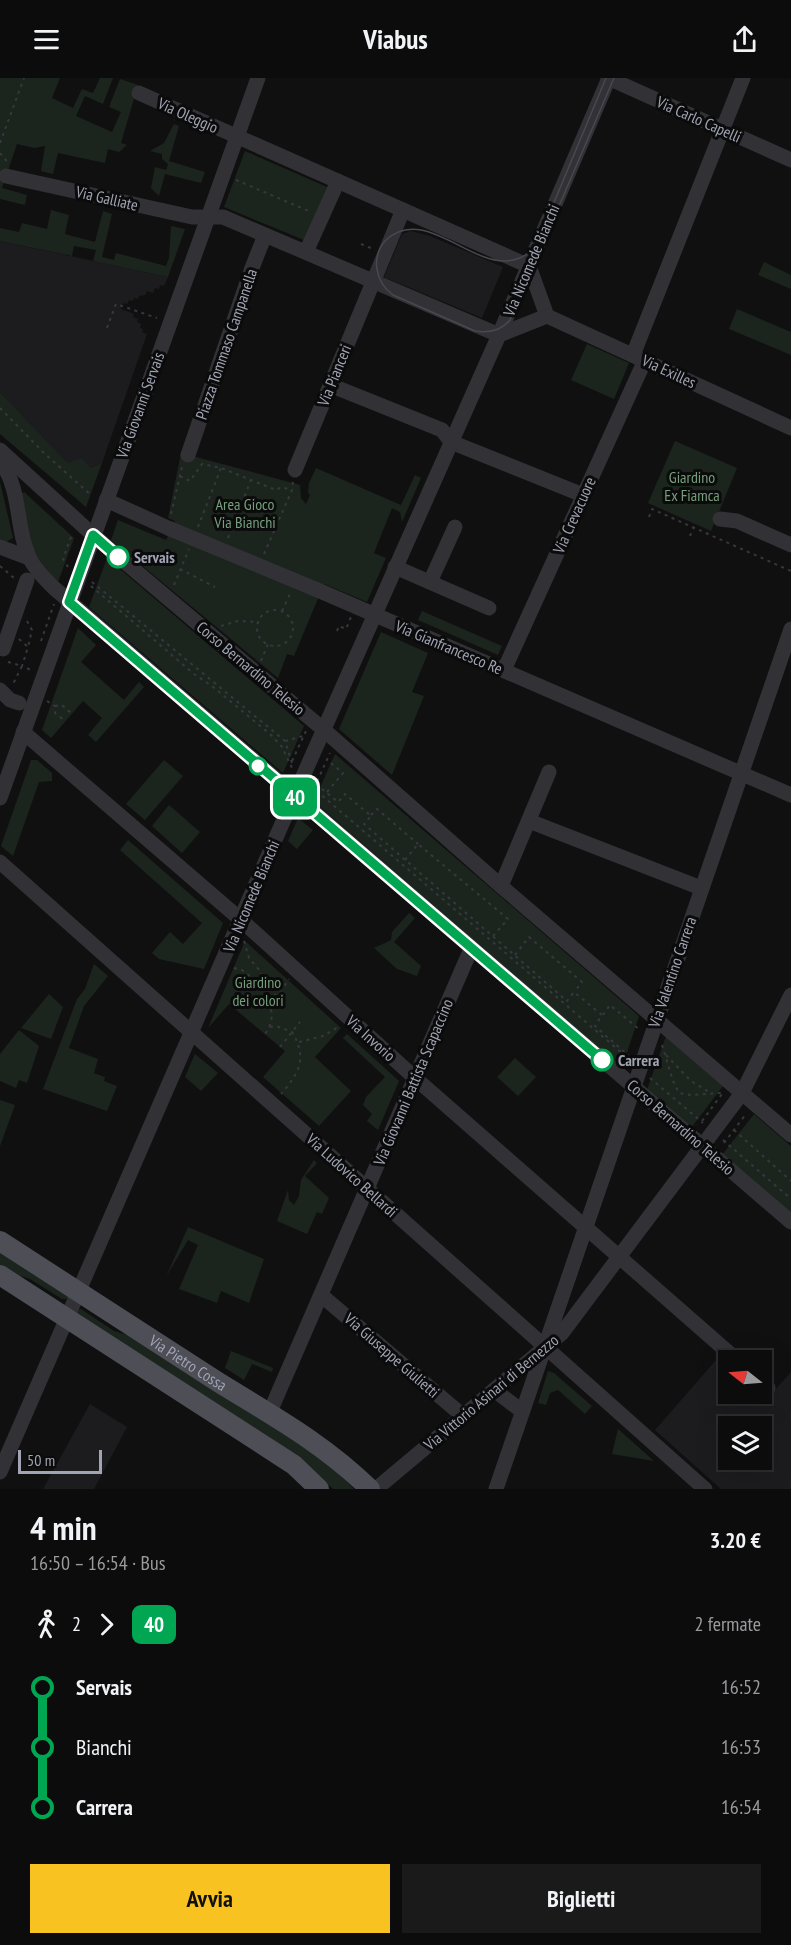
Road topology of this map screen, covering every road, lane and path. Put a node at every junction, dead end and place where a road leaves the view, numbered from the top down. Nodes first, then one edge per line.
1 (24, 78) edge
2 (258, 78) edge
3 (609, 78) edge
4 (743, 78) edge
5 (139, 93) dead end
6 (723, 130) junction
7 (237, 137) junction
8 (0, 143) edge
9 (791, 160) edge
10 (6, 176) dead end
11 (236, 180) dead end
12 (338, 181) junction
13 (403, 210) junction
14 (322, 217) junction
15 (207, 218) junction
16 (265, 235) junction
17 (361, 244) dead end
18 (373, 249) dead end
19 (306, 252) junction
20 (529, 266) junction
21 (373, 280) junction
22 (547, 316) junction
23 (160, 318) dead end
24 (107, 328) dead end
25 (499, 335) junction
26 (639, 358) junction
27 (330, 385) junction
28 (0, 408) edge
29 (791, 428) edge
30 (451, 442) junction
31 (0, 450) edge
32 (188, 455) joint
33 (0, 461) edge
34 (295, 470) joint
35 (180, 476) junction
36 (251, 480) junction
37 (292, 490) junction
38 (583, 495) junction
39 (99, 498) junction
40 (649, 517) dead end
41 (720, 519) dead end
42 (77, 521) junction
43 (455, 527) dead end
44 (694, 527) junction
45 (168, 528) junction
46 (93, 535) junction
47 (690, 536) dead end
48 (791, 545) edge
49 (0, 548) edge
50 (222, 550) junction
51 (29, 558) junction
52 (0, 566) edge
53 (259, 566) junction
54 (395, 567) junction
55 (180, 569) dead end
56 (791, 571) edge
57 (85, 579) junction
58 (23, 581) joint
59 (295, 581) junction
60 (430, 582) junction
61 (215, 587) dead end
62 (69, 602) junction
63 (489, 608) dead end
64 (282, 611) junction
65 (374, 615) junction
66 (243, 616) dead end
67 (351, 617) dead end
68 (14, 618) junction
69 (241, 620) junction
70 (259, 622) junction
71 (221, 626) dead end
72 (791, 629) edge
73 (337, 631) dead end
74 (268, 644) junction
75 (28, 646) junction
76 (3, 649) joint
77 (12, 663) dead end
78 (259, 665) dead end
79 (22, 666) junction
80 (31, 670) dead end
81 (504, 670) junction
82 (4, 688) edge
83 (36, 697) junction
84 (19, 702) dead end
85 (55, 706) junction
86 (72, 714) dead end
87 (65, 721) dead end
88 (306, 730) dead end
89 (324, 730) junction
90 (23, 732) junction
91 (303, 736) junction
92 (285, 741) junction
93 (331, 751) dead end
94 (327, 760) junction
95 (291, 764) junction
96 (549, 772) dead end
97 (741, 774) junction
98 (286, 775) dead end
99 (311, 784) junction
100 (327, 792) junction
101 (791, 795) edge
102 (294, 796) junction
103 (310, 797) dead end
104 (0, 798) edge
105 (371, 816) junction
106 (529, 820) junction
107 (418, 844) junction
108 (405, 860) junction
109 (0, 862) edge
110 (501, 886) junction
111 (701, 888) junction
112 (245, 923) junction
113 (493, 936) junction
114 (471, 949) junction
115 (515, 955) junction
116 (219, 970) junction
117 (297, 970) junction
118 (264, 987) junction
119 (574, 992) junction
120 (791, 995) edge
121 (269, 1002) junction
122 (602, 1015) junction
123 (657, 1018) junction
124 (350, 1019) junction
125 (300, 1022) dead end
126 (270, 1027) junction
127 (640, 1030) dead end
128 (292, 1032) junction
129 (192, 1033) junction
130 (264, 1034) dead end
131 (298, 1042) junction
132 (661, 1043) dead end
133 (280, 1047) dead end
134 (664, 1054) junction
135 (635, 1063) junction
136 (415, 1078) junction
137 (633, 1087) junction
138 (742, 1093) junction
139 (711, 1094) junction
140 (272, 1104) junction
141 (749, 1111) dead end
142 (734, 1130) junction
143 (713, 1132) junction
144 (791, 1135) edge
145 (702, 1146) junction
146 (718, 1150) dead end
147 (791, 1181) edge
148 (368, 1189) junction
149 (791, 1199) edge
150 (791, 1222) edge
151 (585, 1227) junction
152 (0, 1241) edge
153 (619, 1258) junction
154 (0, 1275) edge
155 (78, 1292) junction
156 (321, 1295) junction
157 (67, 1318) junction
158 (544, 1348) junction
159 (725, 1350) edge
160 (494, 1390) junction
161 (522, 1411) junction
162 (269, 1414) junction
163 (463, 1416) junction
164 (0, 1472) edge
165 (319, 1489) edge
166 (370, 1489) edge
167 (376, 1489) edge
168 (496, 1489) edge
169 (705, 1489) edge

1 - 8 path
2 - 7 street, Via Giovanni Servais
3 - 6 street, Via Carlo Capelli
3 - 20 street, Via Nicomede Bianchi
4 - 6 street, Via Crevacuore
5 - 7 street, Via Oleggio
6 - 9 street, Via Carlo Capelli
6 - 26 street, Via Crevacuore
7 - 12 street
7 - 15 street, Via Giovanni Servais
10 - 15 street, Via Galliate
11 - 14 path
12 - 13 street
12 - 14 street
13 - 20 street
13 - 21 street
14 - 19 street
15 - 16 street
15 - 39 street, Via Giovanni Servais
16 - 19 street
16 - 32 street, Piazza Tommaso Campanella
17 - 18 path
19 - 21 street
20 - 22 street
20 - 25 street, Via Nicomede Bianchi
21 - 25 street
21 - 27 street, Via Pianceri
22 - 25 street
22 - 26 street, Via Exilles
23 - 24 path
25 - 30 street, Via Nicomede Bianchi
26 - 29 street, Via Exilles
26 - 38 street, Via Crevacuore
27 - 30 street
27 - 34 street, Via Pianceri
28 - 39 path
30 - 38 street
30 - 54 street, Via Nicomede Bianchi
31 - 42 street, Corso Bernardino Telesio
32 - 35 path
33 - 51 street, Corso Bernardino Telesio
34 - 37 path
35 - 36 path
35 - 45 path
36 - 37 path
36 - 50 path
37 - 53 path
38 - 81 street, Via Crevacuore
39 - 45 street, Via Gianfrancesco Re
39 - 46 street, Via Giovanni Servais
40 - 44 path
41 - 48 street
42 - 46 street, Corso Bernardino Telesio
42 - 57 path
43 - 60 street
44 - 47 path
44 - 56 path
45 - 50 street, Via Gianfrancesco Re
46 - 57 street, Via Giovanni Servais
46 - 89 street, Corso Bernardino Telesio
49 - 51 street
50 - 53 street, Via Gianfrancesco Re
51 - 62 street, Corso Bernardino Telesio
52 - 58 path
53 - 59 street, Via Gianfrancesco Re
54 - 60 street
54 - 65 street, Via Nicomede Bianchi
55 - 61 path
57 - 62 street, Via Giovanni Servais
57 - 92 path
57 - 95 path
58 - 68 street
59 - 64 path
59 - 65 street, Via Gianfrancesco Re
60 - 63 street
62 - 83 street, Via Giovanni Servais
62 - 102 street, Corso Bernardino Telesio
64 - 70 path
64 - 74 path
65 - 81 street, Via Gianfrancesco Re
65 - 89 street, Via Nicomede Bianchi
66 - 69 path
67 - 73 path
68 - 75 path
68 - 76 street
69 - 70 path
69 - 71 path
70 - 74 path
72 - 97 street, Via Valentino Carrera
74 - 78 path
75 - 76 path
75 - 79 path
77 - 79 path
79 - 80 path
79 - 82 path
81 - 97 street, Via Gianfrancesco Re
82 - 84 street
83 - 85 path
83 - 90 street, Via Giovanni Servais
85 - 86 path
85 - 87 path
88 - 91 path
89 - 99 street, Via Nicomede Bianchi
89 - 110 street, Corso Bernardino Telesio
90 - 104 street, Via Giovanni Servais
90 - 112 street
91 - 92 path
91 - 95 path
92 - 95 path
93 - 94 path
94 - 99 path
94 - 100 path
95 - 98 path
95 - 99 path
96 - 106 street
97 - 101 street, Via Gianfrancesco Re
97 - 111 street, Via Valentino Carrera
99 - 100 path
99 - 102 street, Via Nicomede Bianchi
99 - 103 path
99 - 135 path
100 - 105 path
102 - 112 street, Via Nicomede Bianchi
102 - 114 street, Corso Bernardino Telesio
105 - 107 path
105 - 108 path
106 - 110 street
106 - 111 street
107 - 108 path
107 - 113 path
108 - 113 path
109 - 129 street, Via Ludovico Bellardi
110 - 123 street, Corso Bernardino Telesio
111 - 123 street, Via Valentino Carrera
112 - 116 street, Via Nicomede Bianchi
112 - 117 street, Via Invorio
112 - 118 path
113 - 115 path
114 - 136 street, Via Giovanni Battista Scapaccino
114 - 137 street, Corso Bernardino Telesio
115 - 119 path
115 - 119 path
116 - 118 path
116 - 129 street, Via Nicomede Bianchi
117 - 121 path
117 - 124 street, Via Invorio
118 - 121 path
119 - 122 path
120 - 138 street, Via Vittorio Asinari di Bernezzo
121 - 126 path
122 - 127 path
122 - 135 path
123 - 135 street, Via Valentino Carrera
123 - 138 street, Corso Bernardino Telesio
124 - 131 path
124 - 136 street, Via Invorio
125 - 128 path
126 - 128 path
126 - 130 path
128 - 131 path
128 - 133 path
129 - 140 street, Via Ludovico Bellardi
129 - 155 street, Via Nicomede Bianchi
131 - 140 path
132 - 134 path
134 - 139 path
134 - 139 path
135 - 137 street, Via Valentino Carrera
135 - 143 path
136 - 148 street, Via Giovanni Battista Scapaccino
136 - 151 street, Via Invorio
137 - 145 street, Corso Bernardino Telesio
137 - 151 street, Via Valentino Carrera
138 - 143 street, Via Vittorio Asinari di Bernezzo
138 - 144 street, Corso Bernardino Telesio
139 - 143 path
140 - 148 street, Via Ludovico Bellardi
141 - 142 path
142 - 143 path
142 - 147 path
143 - 145 street, Via Vittorio Asinari di Bernezzo
143 - 146 path
143 - 149 path
145 - 150 street, Corso Bernardino Telesio
145 - 153 street, Via Vittorio Asinari di Bernezzo
148 - 156 street, Via Giovanni Battista Scapaccino
148 - 158 street, Via Ludovico Bellardi
151 - 153 street
151 - 158 street, Via Valentino Carrera
152 - 155 main road, Via Pietro Cossa
153 - 158 street, Via Vittorio Asinari di Bernezzo
153 - 159 street
154 - 157 main road, Via Pietro Cossa
155 - 157 street, Via Nicomede Bianchi
155 - 162 main road, Via Pietro Cossa
156 - 162 street, Via Giovanni Battista Scapaccino
156 - 163 street, Via Giuseppe Giulietti
157 - 164 street
157 - 165 main road, Via Pietro Cossa
158 - 160 street, Via Vittorio Asinari di Bernezzo
158 - 161 street, Via Valentino Carrera
158 - 169 street, Via Ludovico Bellardi
160 - 161 street
160 - 163 street, Via Vittorio Asinari di Bernezzo
161 - 168 street, Via Valentino Carrera
162 - 166 main road, Via Pietro Cossa
163 - 167 street, Via Vittorio Asinari di Bernezzo

